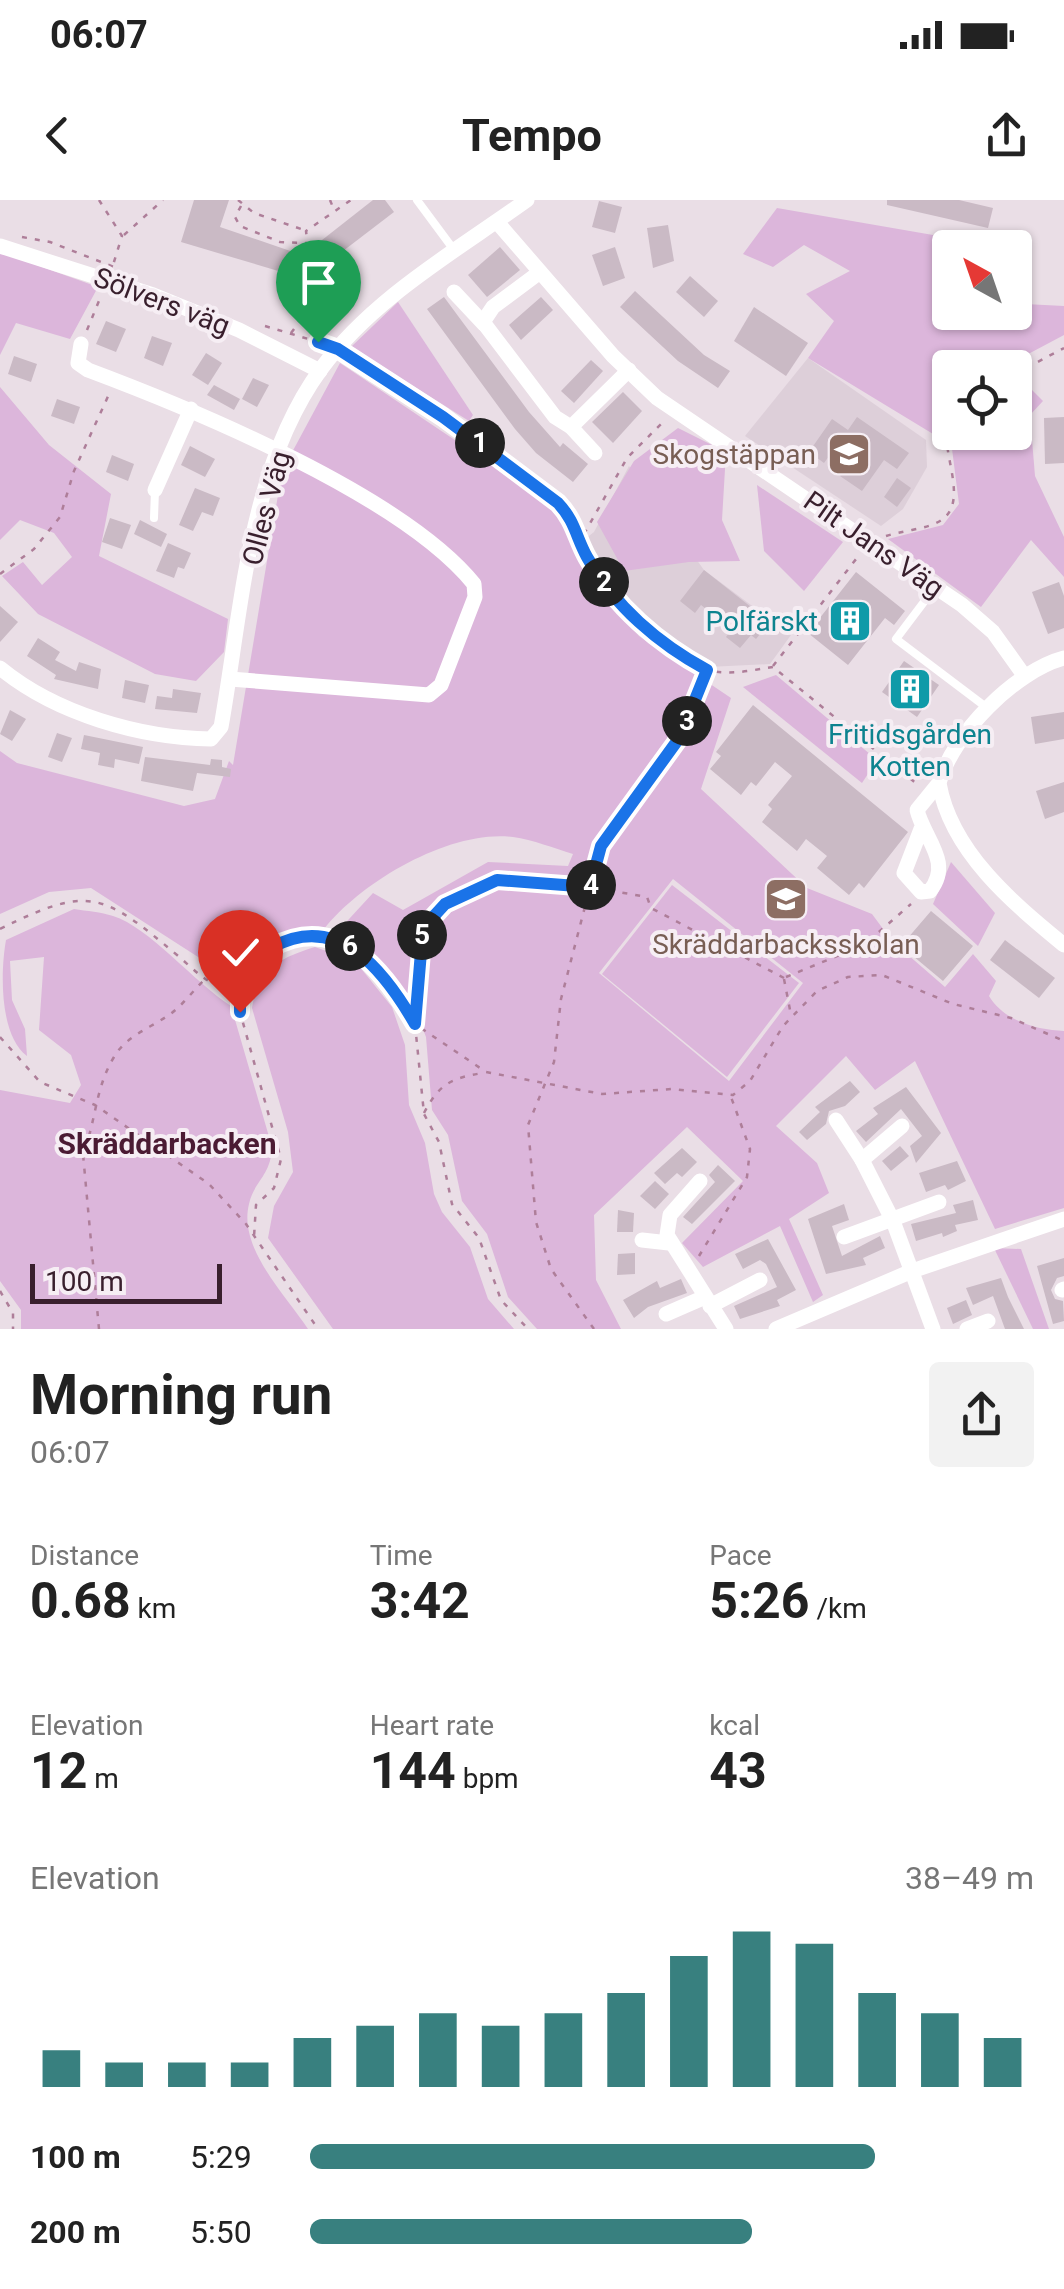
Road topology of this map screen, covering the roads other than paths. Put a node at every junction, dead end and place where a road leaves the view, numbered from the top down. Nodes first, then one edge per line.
1 (417, 200) edge
2 (527, 200) edge
3 (497, 222) junction
4 (0, 246) edge
5 (454, 250) junction
6 (540, 272) junction
7 (454, 292) dead end
8 (484, 324) junction
9 (81, 344) road end
10 (630, 370) junction
11 (320, 371) junction
12 (191, 409) junction
13 (571, 427) junction
14 (276, 453) junction
15 (595, 453) road end
16 (155, 490) joint
17 (154, 518) dead end
18 (936, 586) junction
19 (1064, 658) edge
20 (0, 668) edge
21 (1023, 674) junction
22 (230, 679) junction
23 (988, 710) junction
24 (938, 782) junction
25 (922, 829) junction
26 (1064, 945) edge
27 (836, 1120) dead end
28 (902, 1126) dead end
29 (862, 1160) junction
30 (700, 1180) dead end
31 (939, 1202) dead end
32 (1064, 1219) edge
33 (893, 1221) junction
34 (844, 1237) dead end
35 (642, 1240) dead end
36 (668, 1243) junction
37 (912, 1272) junction
38 (760, 1280) dead end
39 (708, 1302) junction
40 (666, 1314) dead end
41 (988, 1322) dead end
42 (726, 1329) edge
43 (776, 1329) edge
44 (933, 1329) edge
45 (967, 1329) edge

1 - 5 lane
2 - 3 street, Olles Väg
3 - 5 street, Olles Väg
3 - 6 street, Pilt Jans Väg
4 - 11 street, Sölvers väg
5 - 11 street, Olles Väg
6 - 8 street
6 - 10 street, Pilt Jans Väg
7 - 8 street
8 - 13 street
9 - 12 street
10 - 13 street
10 - 18 street, Pilt Jans Väg
11 - 14 street, Olles Väg
12 - 14 street
12 - 16 street
13 - 15 street
14 - 22 street, Olles Väg
14 - 22 street
16 - 17 lane
18 - 21 street, Pilt Jans Väg
18 - 23 lane
19 - 21 street
20 - 22 street, Olles Väg
21 - 23 street
23 - 24 street
24 - 25 street
24 - 26 street
25 - 25 street
27 - 29 street
28 - 29 street
29 - 33 street
30 - 36 street
31 - 33 street
32 - 37 street
33 - 34 street
33 - 37 street
35 - 36 street
36 - 39 street
37 - 43 street
37 - 44 street
38 - 39 street
39 - 40 street
39 - 42 street
41 - 45 street

